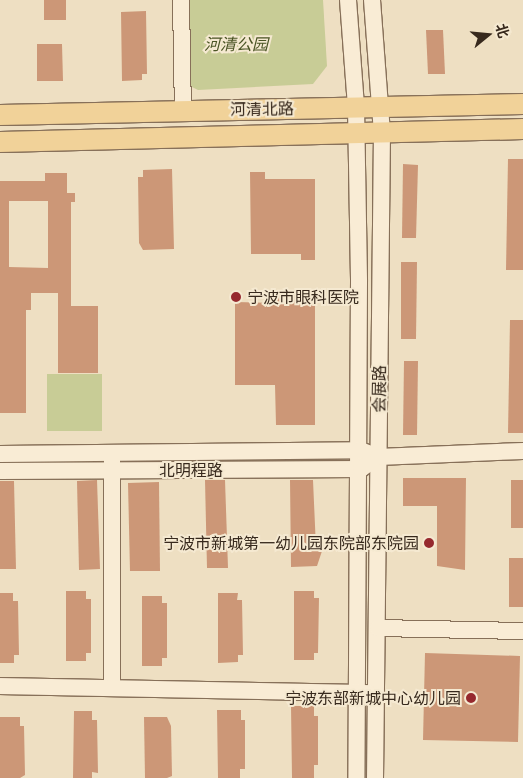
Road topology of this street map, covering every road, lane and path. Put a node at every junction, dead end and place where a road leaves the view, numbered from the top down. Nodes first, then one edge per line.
1 (181, 0) edge
2 (348, 0) edge
3 (372, 0) edge
4 (523, 104) edge
5 (356, 107) junction
6 (380, 107) junction
7 (183, 111) junction
8 (0, 115) edge
9 (523, 128) edge
10 (382, 132) junction
11 (356, 133) junction
12 (0, 142) edge
13 (360, 450) junction
14 (523, 451) edge
15 (112, 453) junction
16 (0, 454) edge
17 (378, 457) junction
18 (361, 469) junction
19 (112, 470) junction
20 (0, 471) edge
21 (378, 628) junction
22 (523, 632) edge
23 (0, 686) edge
24 (112, 687) junction
25 (359, 693) junction
26 (378, 694) junction
27 (356, 778) edge
28 (375, 778) edge

1 - 7 street
2 - 5 street, 会展路
3 - 6 street, 会展路
4 - 6 main road, 河清北路
5 - 6 main road, 河清北路
5 - 7 main road, 河清北路
5 - 11 street, 会展路
6 - 10 street, 会展路
7 - 8 main road, 河清北路
9 - 10 main road, 河清北路
10 - 11 main road, 河清北路
10 - 17 street, 会展路
11 - 12 main road, 河清北路
11 - 13 street, 会展路
13 - 15 street, 北明程路
13 - 17 street, 北明程路
13 - 18 street, 会展路
14 - 17 street, 北明程路
15 - 16 street, 北明程路
15 - 19 street
17 - 18 street
17 - 21 street, 会展路
18 - 19 street, 北明程路
18 - 25 street, 会展路
19 - 20 street, 北明程路
19 - 24 street
21 - 22 street
21 - 26 street, 会展路
23 - 24 street
24 - 25 street
25 - 26 street
25 - 27 street, 会展路
26 - 28 street, 会展路

